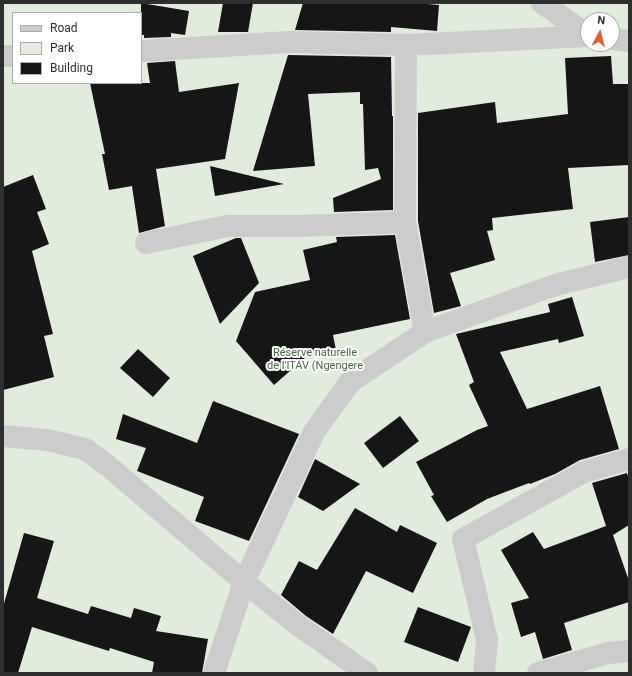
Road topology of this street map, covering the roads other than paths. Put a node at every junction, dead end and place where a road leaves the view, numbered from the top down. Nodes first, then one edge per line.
1 (543, 3) edge
2 (580, 30) edge
3 (580, 36) edge
4 (406, 45) junction
5 (142, 51) edge
6 (405, 222) junction
7 (146, 243) dead end
8 (629, 267) edge
9 (425, 332) junction
10 (3, 436) edge
11 (629, 459) edge
12 (244, 582) junction
13 (629, 651) edge
14 (214, 673) edge
15 (367, 673) edge
16 (484, 673) edge
17 (538, 673) edge

1 - 2 street
3 - 4 street
4 - 5 street
4 - 6 street
6 - 7 street
6 - 9 street
8 - 9 street
9 - 12 street
10 - 12 street
11 - 16 street
12 - 14 street
12 - 15 street
13 - 17 street

